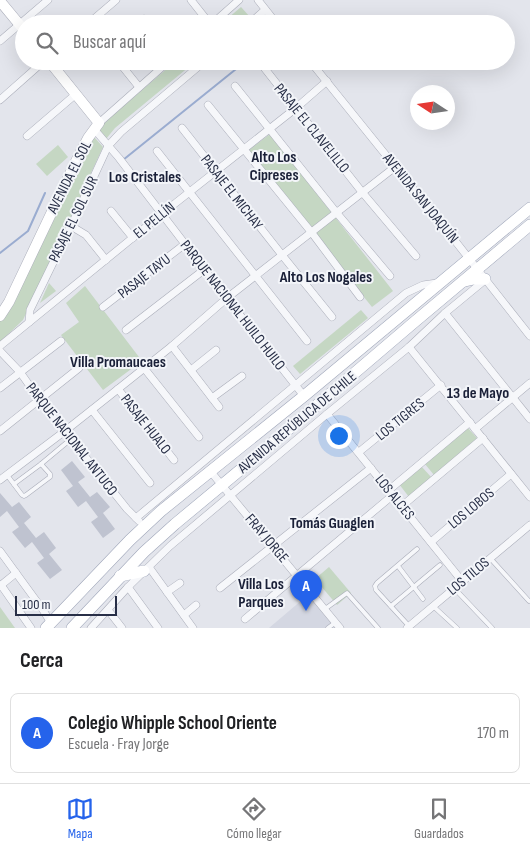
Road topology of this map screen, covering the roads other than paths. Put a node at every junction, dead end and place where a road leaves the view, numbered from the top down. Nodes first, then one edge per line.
1 (48, 0) edge
2 (116, 0) edge
3 (191, 0) edge
4 (239, 0) edge
5 (258, 0) edge
6 (0, 1) edge
7 (265, 10) junction
8 (33, 15) edge
9 (98, 15) edge
10 (204, 15) edge
11 (222, 15) edge
12 (259, 15) edge
13 (269, 15) edge
14 (15, 20) edge
15 (15, 31) edge
16 (0, 41) edge
17 (34, 70) edge
18 (56, 70) edge
19 (125, 70) edge
20 (159, 70) edge
21 (194, 70) edge
22 (266, 70) edge
23 (318, 70) edge
24 (327, 81) junction
25 (235, 86) dead end
26 (139, 87) junction
27 (76, 94) junction
28 (0, 100) edge
29 (208, 105) dead end
30 (296, 108) junction
31 (96, 126) junction
32 (182, 128) dead end
33 (269, 129) junction
34 (27, 136) dead end
35 (108, 146) junction
36 (244, 149) junction
37 (157, 151) dead end
38 (395, 167) junction
39 (216, 172) junction
40 (362, 192) junction
41 (190, 193) junction
42 (530, 208) edge
43 (111, 211) dead end
44 (336, 212) junction
45 (162, 214) junction
46 (71, 226) junction
47 (530, 226) edge
48 (312, 233) junction
49 (133, 238) junction
50 (185, 244) junction
51 (282, 255) junction
52 (416, 256) dead end
53 (469, 259) junction
54 (106, 260) junction
55 (205, 269) junction
56 (477, 269) junction
57 (256, 276) junction
58 (390, 276) dead end
59 (485, 279) junction
60 (440, 283) junction
61 (461, 283) junction
62 (360, 297) dead end
63 (227, 298) junction
64 (103, 308) dead end
65 (445, 313) junction
66 (0, 316) edge
67 (332, 317) dead end
68 (28, 322) junction
69 (126, 330) dead end
70 (530, 336) edge
71 (61, 341) dead end
72 (307, 341) dead end
73 (0, 346) edge
74 (172, 346) junction
75 (409, 347) junction
76 (216, 350) dead end
77 (0, 351) edge
78 (79, 368) dead end
79 (144, 368) junction
80 (191, 370) junction
81 (20, 372) junction
82 (242, 376) dead end
83 (530, 383) edge
84 (296, 385) junction
85 (441, 385) junction
86 (0, 388) edge
87 (118, 389) junction
88 (304, 396) junction
89 (212, 398) junction
90 (513, 398) junction
91 (39, 399) junction
92 (219, 407) dead end
93 (92, 410) junction
94 (327, 414) junction
95 (530, 419) edge
96 (470, 422) junction
97 (475, 429) junction
98 (0, 431) edge
99 (65, 431) junction
100 (199, 437) dead end
101 (483, 438) junction
102 (71, 439) junction
103 (359, 452) junction
104 (174, 460) dead end
105 (41, 464) junction
106 (371, 468) junction
107 (211, 472) junction
108 (511, 474) junction
109 (7, 475) junction
110 (0, 480) edge
111 (150, 483) dead end
112 (14, 484) junction
113 (222, 484) junction
114 (391, 492) junction
115 (231, 494) junction
116 (530, 497) edge
117 (402, 506) junction
118 (140, 523) junction
119 (530, 525) edge
120 (431, 542) junction
121 (272, 545) junction
122 (417, 549) dead end
123 (0, 551) edge
124 (490, 558) junction
125 (440, 565) dead end
126 (398, 566) junction
127 (146, 569) junction
128 (16, 573) junction
129 (120, 576) junction
130 (298, 576) junction
131 (462, 581) junction
132 (180, 582) dead end
133 (0, 585) edge
134 (414, 586) junction
135 (128, 587) junction
136 (220, 588) dead end
137 (454, 588) junction
138 (166, 592) junction
139 (423, 599) dead end
140 (529, 601) edge
141 (196, 605) dead end
142 (391, 606) junction
143 (434, 606) junction
144 (325, 609) junction
145 (108, 610) junction
146 (184, 615) junction
147 (244, 619) dead end
148 (338, 625) edge
149 (50, 626) edge
150 (408, 627) edge
151 (31, 628) edge
152 (72, 628) edge
153 (91, 628) edge
154 (122, 628) edge
155 (158, 628) edge
156 (193, 628) edge
157 (328, 628) edge
158 (378, 628) edge
159 (457, 628) edge
160 (492, 628) edge

1 - 8 street
2 - 9 street
3 - 10 street
4 - 11 street
5 - 7 street
6 - 14 street
7 - 12 street
7 - 13 street
15 - 16 street
17 - 28 street
18 - 27 street
19 - 26 street
20 - 26 street, AVENIDA EL SOL
21 - 35 street, PASAJE EL SOL SUR
22 - 30 street, PASAJE EL CLAVELILLO
23 - 24 street, AVENIDA SAN JOAQUÍN
24 - 30 street, EL PELLÍN
24 - 38 street, AVENIDA SAN JOAQUÍN
25 - 33 street
26 - 31 street, AVENIDA EL SOL
27 - 31 street
27 - 34 street
29 - 36 street
30 - 33 street, EL PELLÍN
30 - 40 street, PASAJE EL CLAVELILLO
31 - 35 street, PARQUE NACIONAL HUILO HUILO
31 - 66 street, AVENIDA EL SOL
32 - 39 street, PASAJE EL MICHAY
33 - 36 street, EL PELLÍN
33 - 44 street
35 - 45 street, PARQUE NACIONAL HUILO HUILO
35 - 46 street, PASAJE EL SOL SUR
36 - 39 street, EL PELLÍN
36 - 48 street
37 - 41 street
38 - 40 street
38 - 53 street, AVENIDA SAN JOAQUÍN
39 - 41 street, EL PELLÍN
39 - 51 street, PASAJE EL MICHAY
40 - 44 street
40 - 52 street, PASAJE EL CLAVELILLO
41 - 45 street, EL PELLÍN
41 - 57 street
42 - 53 main road, AVENIDA REPÚBLICA DE CHILE
43 - 49 street
44 - 48 street
44 - 58 street
45 - 49 street, EL PELLÍN
45 - 50 street, PARQUE NACIONAL HUILO HUILO
46 - 54 street
46 - 68 street, PASAJE EL SOL SUR
47 - 56 main road, AVENIDA REPÚBLICA DE CHILE
48 - 51 street
48 - 62 street
49 - 54 street, EL PELLÍN
50 - 55 street, PARQUE NACIONAL HUILO HUILO
50 - 64 street, PASAJE TAYU
51 - 57 street
51 - 67 street, PASAJE EL MICHAY
53 - 56 street, AVENIDA SAN JOAQUÍN
53 - 60 main road, AVENIDA REPÚBLICA DE CHILE
54 - 68 street, EL PELLÍN
55 - 63 street, PARQUE NACIONAL HUILO HUILO
55 - 69 street
56 - 59 street, AVENIDA SAN JOAQUÍN
56 - 61 main road, AVENIDA REPÚBLICA DE CHILE
57 - 63 street
57 - 72 street
59 - 61 main road
59 - 65 street, AVENIDA REPÚBLICA DE CHILE
59 - 70 street, AVENIDA SAN JOAQUÍN
60 - 84 street, AVENIDA REPÚBLICA DE CHILE
60 - 88 main road, AVENIDA REPÚBLICA DE CHILE
61 - 113 main road, AVENIDA REPÚBLICA DE CHILE
63 - 74 street
63 - 84 street, PARQUE NACIONAL HUILO HUILO
65 - 75 street, AVENIDA REPÚBLICA DE CHILE
65 - 90 street
68 - 73 street
71 - 81 street
74 - 79 street
74 - 80 street
75 - 85 street
75 - 94 street, AVENIDA REPÚBLICA DE CHILE
76 - 80 street
77 - 81 street, PARQUE NACIONAL ANTUCO
78 - 91 street
79 - 87 street
79 - 100 street
80 - 89 street
81 - 86 street
81 - 91 street, PARQUE NACIONAL ANTUCO
82 - 89 street
83 - 90 street
84 - 88 street, PARQUE NACIONAL HUILO HUILO
84 - 118 street, AVENIDA REPÚBLICA DE CHILE
85 - 96 street
85 - 103 street, LOS TIGRES
87 - 93 street
87 - 104 street, PASAJE HUALO
88 - 107 main road, AVENIDA REPÚBLICA DE CHILE
89 - 92 street
90 - 95 street
90 - 97 street
91 - 98 street
91 - 99 street, PARQUE NACIONAL ANTUCO
93 - 99 street
93 - 111 street
94 - 103 street, LOS ALCES
94 - 115 street, AVENIDA REPÚBLICA DE CHILE
96 - 97 street
96 - 114 street
97 - 101 street
99 - 102 street, PARQUE NACIONAL ANTUCO
99 - 109 street
101 - 108 street
101 - 117 street
102 - 105 lane
102 - 118 street, PARQUE NACIONAL ANTUCO
103 - 106 street, LOS ALCES
105 - 112 lane
105 - 112 lane
106 - 114 street, LOS ALCES
106 - 121 street
107 - 113 street, FRAY JORGE
107 - 118 main road, AVENIDA REPÚBLICA DE CHILE
108 - 116 street
108 - 120 street, LOS LOBOS
109 - 110 street
109 - 112 lane
113 - 115 street, FRAY JORGE
113 - 129 main road, AVENIDA REPÚBLICA DE CHILE
114 - 117 street, LOS ALCES
114 - 130 street
115 - 121 street, FRAY JORGE
115 - 127 street, AVENIDA REPÚBLICA DE CHILE
117 - 120 street, LOS ALCES
118 - 149 main road, AVENIDA REPÚBLICA DE CHILE
119 - 124 street, LOS TILOS
120 - 131 street, LOS ALCES
121 - 130 street, FRAY JORGE
121 - 136 street
122 - 126 lane
123 - 128 street
124 - 131 street, LOS TILOS
124 - 140 lane
125 - 134 lane
126 - 134 lane
126 - 142 lane
127 - 129 main road
127 - 135 street, AVENIDA REPÚBLICA DE CHILE
127 - 138 street
128 - 133 street
128 - 149 street
129 - 152 main road, AVENIDA REPÚBLICA DE CHILE
130 - 144 street, FRAY JORGE
130 - 147 street
131 - 137 street, LOS TILOS
132 - 138 street
133 - 151 street
134 - 139 lane
134 - 142 lane
135 - 145 street, AVENIDA REPÚBLICA DE CHILE
135 - 155 street
137 - 143 street, LOS TILOS
137 - 160 lane
138 - 146 street
141 - 146 street
142 - 150 lane
143 - 150 street, LOS TILOS
143 - 159 lane
144 - 148 street, FRAY JORGE
144 - 158 lane
145 - 153 street, AVENIDA REPÚBLICA DE CHILE
145 - 154 street
146 - 156 street
148 - 157 lane

